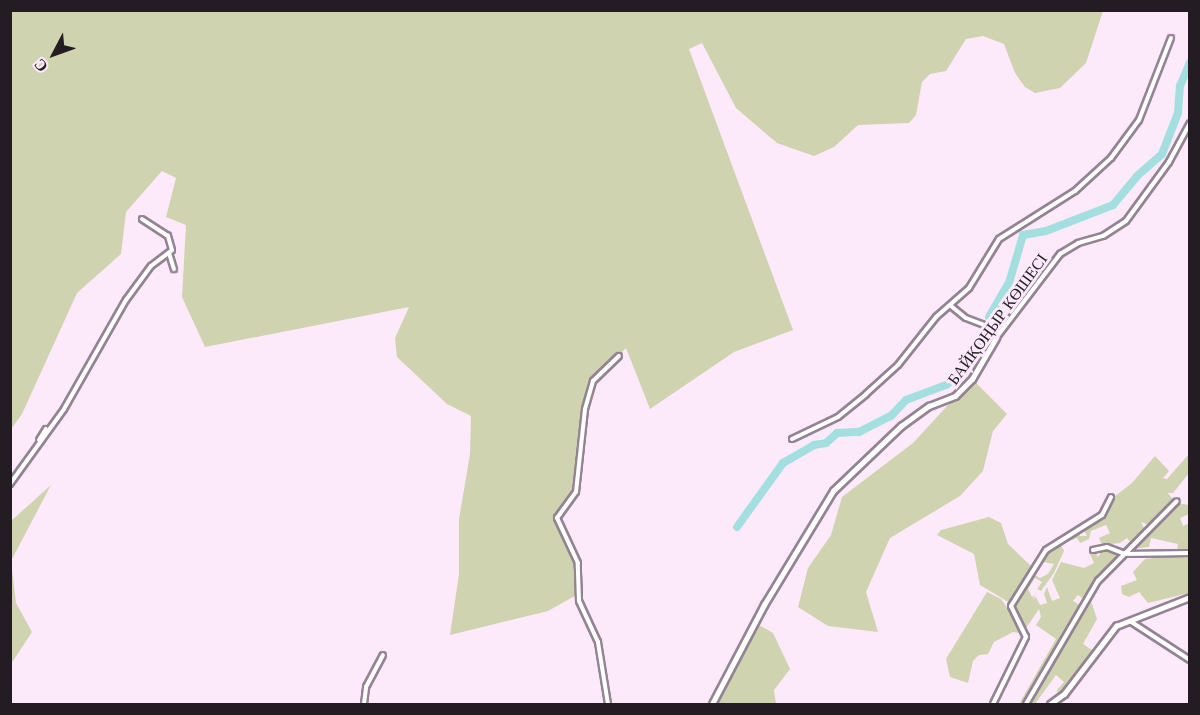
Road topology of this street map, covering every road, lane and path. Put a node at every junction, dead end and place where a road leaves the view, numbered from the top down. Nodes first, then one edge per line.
1 (1171, 38) dead end
2 (1190, 123) edge
3 (142, 219) dead end
4 (169, 253) junction
5 (174, 269) dead end
6 (951, 306) junction
7 (996, 338) junction
8 (619, 356) dead end
9 (46, 429) dead end
10 (792, 439) dead end
11 (10, 482) edge
12 (1111, 497) dead end
13 (1177, 501) dead end
14 (1093, 550) dead end
15 (1190, 553) edge
16 (1125, 554) junction
17 (1190, 597) edge
18 (1128, 619) junction
19 (383, 655) dead end
20 (1190, 660) edge
21 (364, 705) edge
22 (608, 705) edge
23 (712, 705) edge
24 (993, 705) edge
25 (1026, 705) edge
26 (1050, 705) edge

1 - 6 street
2 - 7 street, БАЙҚОҢЫР КӨШЕСІ
3 - 4 street
4 - 5 street
4 - 11 street
6 - 7 street
6 - 10 street
7 - 23 street, БАЙҚОҢЫР КӨШЕСІ
8 - 22 street
9 - 11 street
12 - 24 street
13 - 16 street
14 - 16 street
15 - 16 street
16 - 25 street
17 - 18 street
18 - 20 street
18 - 26 street
19 - 21 street

